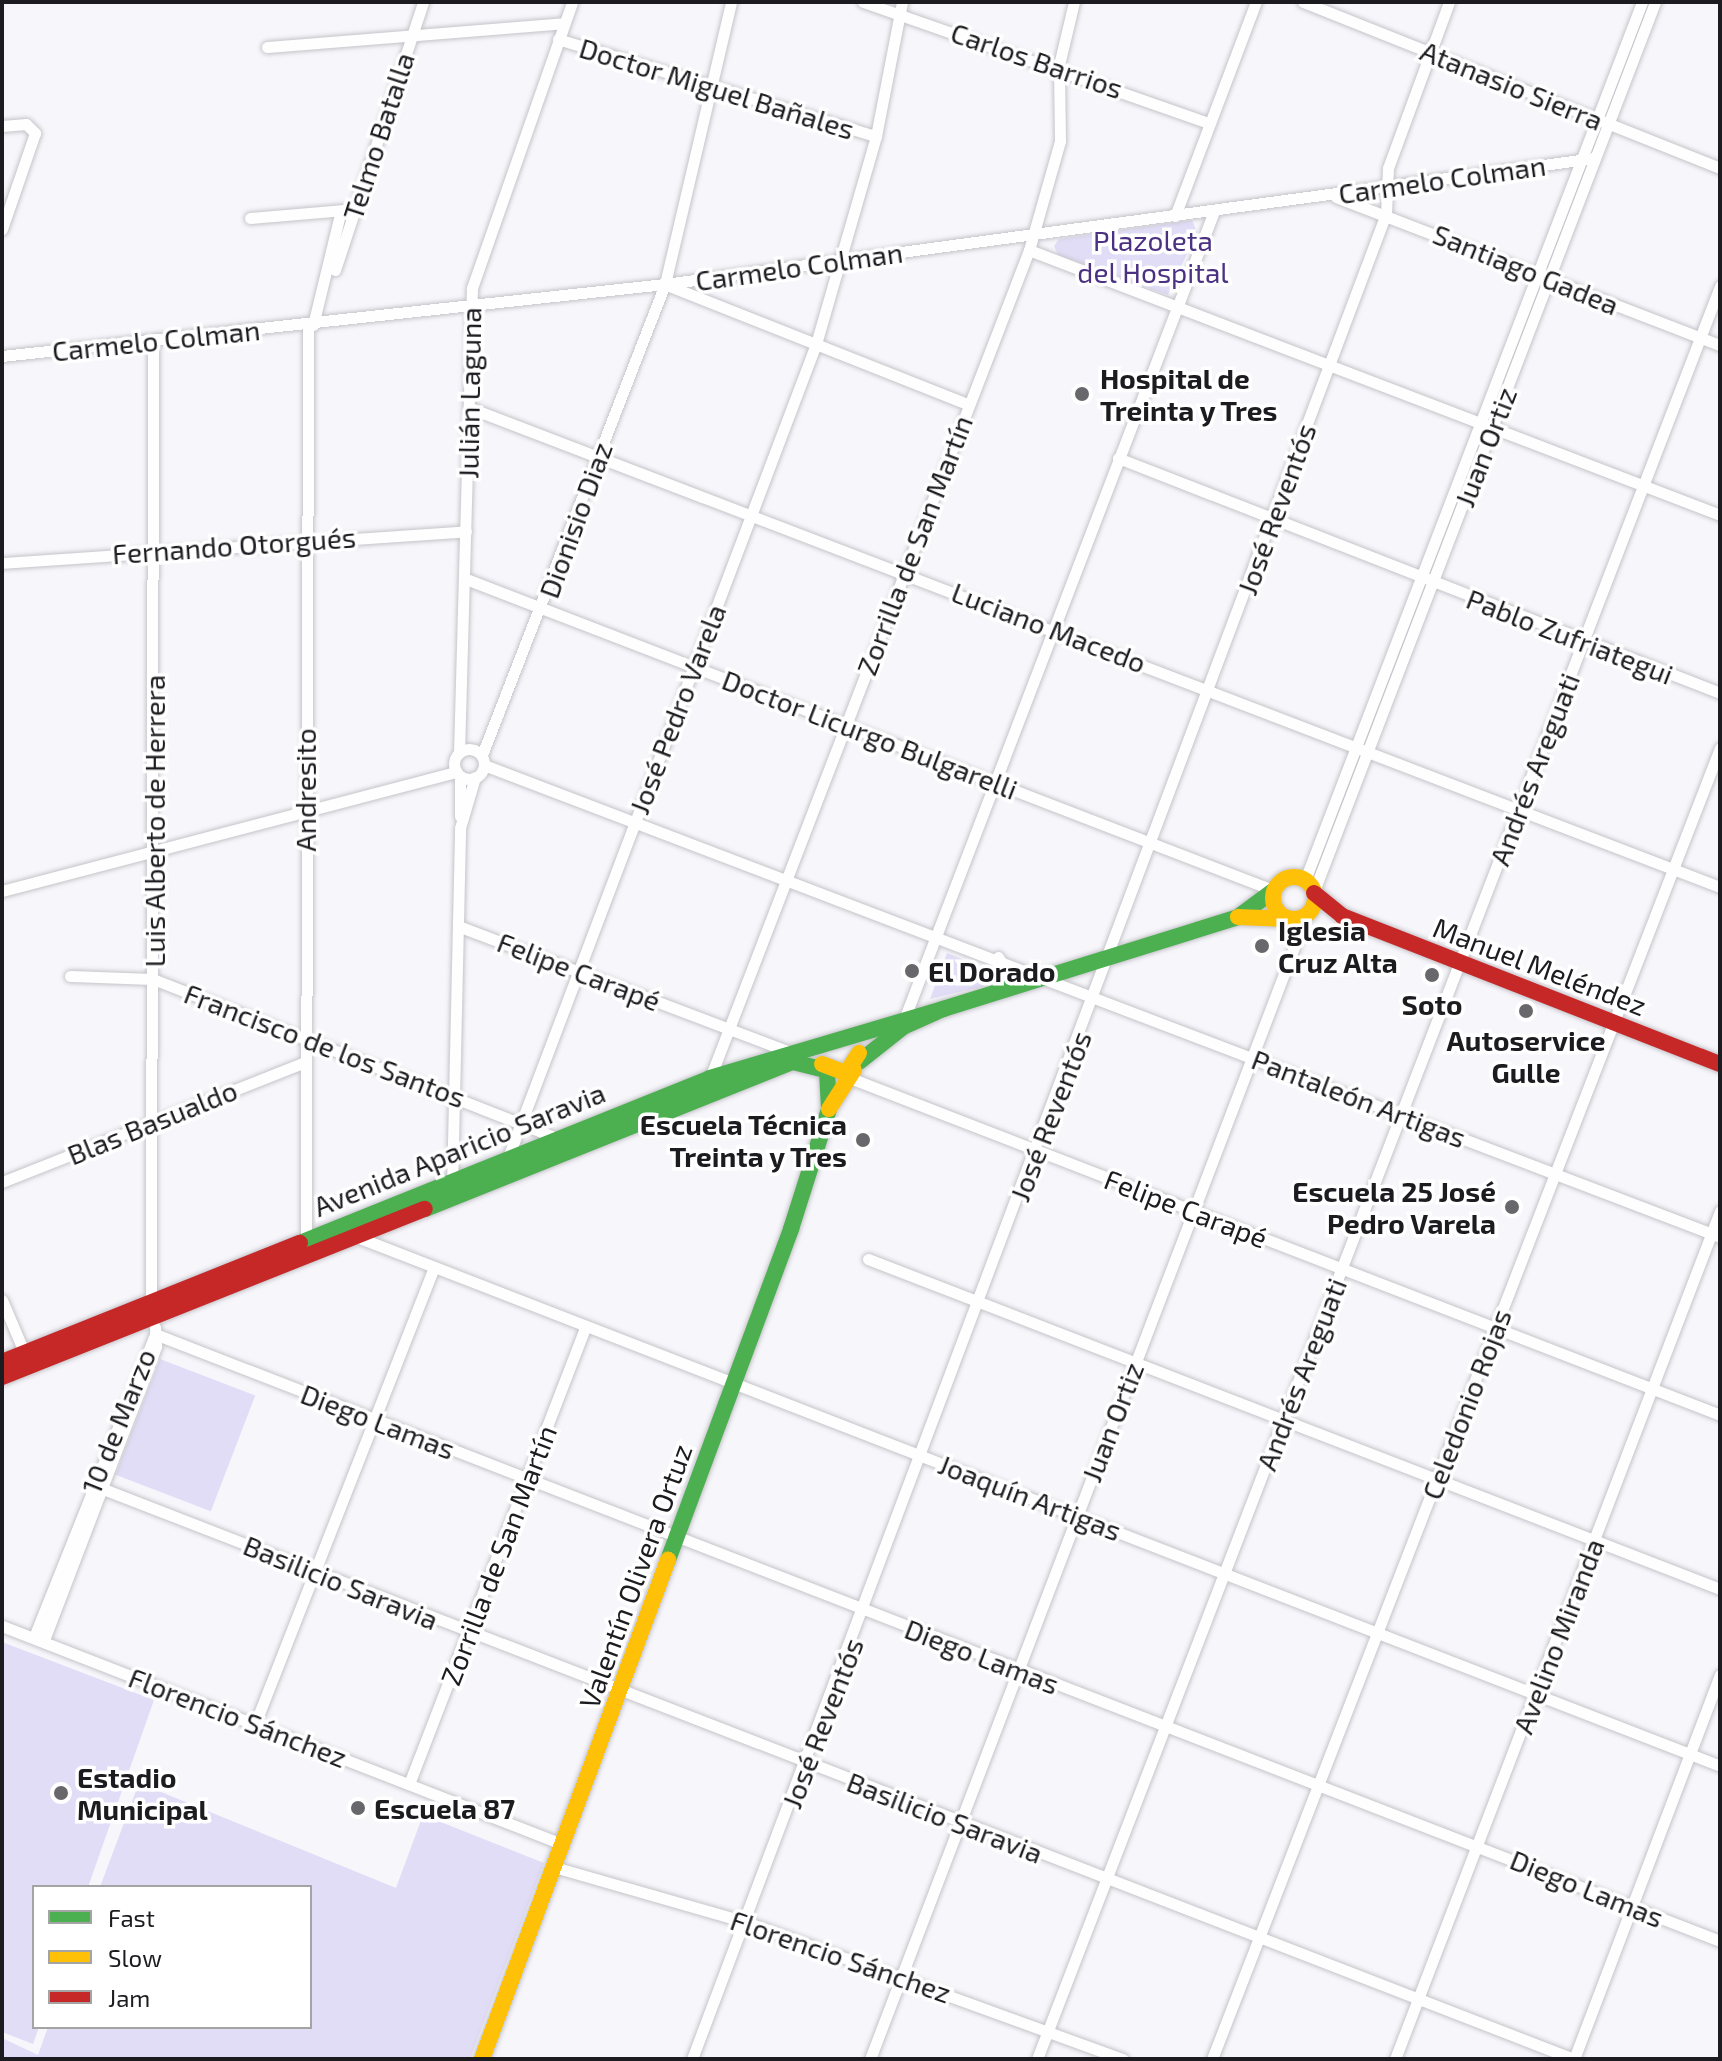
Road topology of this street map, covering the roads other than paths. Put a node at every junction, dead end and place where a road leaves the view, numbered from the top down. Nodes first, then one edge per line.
1 (423, 2) edge
2 (572, 2) edge
3 (731, 2) edge
4 (863, 2) edge
5 (1074, 2) edge
6 (1256, 2) edge
7 (1303, 2) edge
8 (1449, 2) edge
9 (1642, 2) edge
10 (1655, 2) edge
11 (900, 8) edge
12 (564, 23) junction
13 (411, 38) junction
14 (558, 39) junction
15 (267, 47) dead end
16 (1430, 52) junction
17 (1059, 65) junction
18 (712, 87) junction
19 (1595, 118) junction
20 (1209, 123) junction
21 (1608, 123) junction
22 (2, 126) edge
23 (876, 136) junction
24 (1595, 158) junction
25 (1579, 159) junction
26 (1720, 168) edge
27 (1388, 188) junction
28 (1331, 195) junction
29 (354, 209) junction
30 (341, 210) junction
31 (1214, 211) junction
32 (1386, 214) junction
33 (1175, 216) junction
34 (250, 218) dead end
35 (2, 229) edge
36 (1034, 232) junction
37 (1029, 250) junction
38 (844, 262) junction
39 (335, 270) dead end
40 (1538, 275) junction
41 (1550, 280) junction
42 (665, 284) junction
43 (1720, 286) edge
44 (470, 306) junction
45 (1175, 307) junction
46 (311, 325) junction
47 (1700, 338) junction
48 (153, 340) junction
49 (816, 344) junction
50 (1720, 345) edge
51 (2, 356) edge
52 (1330, 365) junction
53 (967, 404) junction
54 (470, 408) junction
55 (1481, 423) junction
56 (1493, 428) junction
57 (599, 454) junction
58 (1118, 458) junction
59 (1643, 486) junction
60 (752, 513) junction
61 (1720, 515) edge
62 (1272, 520) junction
63 (466, 531) junction
64 (307, 540) junction
65 (155, 548) junction
66 (2, 563) edge
67 (903, 570) junction
68 (466, 579) junction
69 (1427, 581) junction
70 (543, 607) junction
71 (1056, 629) junction
72 (1583, 641) junction
73 (694, 666) junction
74 (1209, 689) junction
75 (1720, 693) edge
76 (846, 724) junction
77 (1357, 747) junction
78 (1720, 748) edge
79 (1369, 752) junction
80 (459, 753) junction
81 (483, 760) junction
82 (459, 774) junction
83 (475, 777) junction
84 (997, 783) junction
85 (1519, 809) junction
86 (305, 811) junction
87 (634, 820) junction
88 (460, 828) junction
89 (1152, 843) junction
90 (153, 851) junction
91 (1674, 869) junction
92 (788, 879) junction
93 (1720, 887) edge
94 (1311, 888) junction
95 (1273, 890) junction
96 (2, 891) edge
97 (1342, 916) junction
98 (1238, 917) junction
99 (1296, 918) junction
100 (458, 926) junction
101 (940, 935) junction
102 (998, 957) junction
103 (1109, 958) junction
104 (1459, 963) junction
105 (577, 970) junction
106 (70, 976) dead end
107 (1047, 977) junction
108 (153, 979) junction
109 (1017, 986) junction
110 (1095, 996) junction
111 (943, 1009) junction
112 (905, 1017) junction
113 (1614, 1023) junction
114 (731, 1029) junction
115 (848, 1035) junction
116 (304, 1036) junction
117 (830, 1041) junction
118 (789, 1052) junction
119 (1251, 1056) junction
120 (302, 1063) junction
121 (1720, 1064) edge
122 (826, 1070) junction
123 (854, 1070) junction
124 (710, 1078) junction
125 (453, 1095) junction
126 (829, 1109) junction
127 (1402, 1115) junction
128 (522, 1121) junction
129 (151, 1122) junction
130 (563, 1144) junction
131 (1037, 1150) junction
132 (509, 1155) junction
133 (1555, 1174) junction
134 (2, 1182) edge
135 (452, 1188) junction
136 (1193, 1211) junction
137 (1720, 1211) edge
138 (349, 1229) junction
139 (1716, 1236) edge
140 (306, 1245) junction
141 (868, 1259) dead end
142 (434, 1268) junction
143 (1343, 1268) junction
144 (2, 1300) edge
145 (980, 1302) junction
146 (152, 1309) junction
147 (586, 1326) junction
148 (1495, 1328) junction
149 (155, 1334) junction
150 (27, 1359) junction
151 (2, 1362) edge
152 (1135, 1362) junction
153 (2, 1377) edge
154 (734, 1384) junction
155 (1651, 1388) junction
156 (1720, 1415) edge
157 (375, 1419) junction
158 (1283, 1419) junction
159 (923, 1455) junction
160 (527, 1480) junction
161 (1438, 1480) junction
162 (98, 1487) junction
163 (1077, 1515) junction
164 (677, 1538) junction
165 (1595, 1542) junction
166 (315, 1572) junction
167 (1224, 1572) junction
168 (1720, 1589) edge
169 (864, 1611) junction
170 (2, 1626) edge
171 (468, 1632) junction
172 (1378, 1632) junction
173 (39, 1639) junction
174 (1018, 1669) junction
175 (1720, 1675) edge
176 (620, 1692) junction
177 (1537, 1693) junction
178 (255, 1724) junction
179 (1165, 1727) junction
180 (1690, 1754) junction
181 (806, 1763) junction
182 (1720, 1766) edge
183 (409, 1784) junction
184 (1318, 1785) junction
185 (960, 1823) junction
186 (562, 1844) junction
187 (1477, 1845) junction
188 (554, 1867) junction
189 (1106, 1879) junction
190 (1633, 1906) junction
191 (746, 1922) junction
192 (1259, 1937) junction
193 (1720, 1941) edge
194 (903, 1975) junction
195 (1417, 1998) junction
196 (1048, 2030) junction
197 (482, 2059) edge
198 (692, 2059) edge
199 (870, 2059) edge
200 (1037, 2059) edge
201 (1123, 2059) edge
202 (1212, 2059) edge
203 (1395, 2059) edge
204 (1574, 2059) edge

1 - 13 street, Telmo Batalla
2 - 12 street, Julián Laguna
3 - 18 street, Dionisio Diaz
4 - 11 street, Carlos Barrios
5 - 17 street, Zorrilla de San Martín
6 - 20 street
7 - 16 street, Atanasio Sierra
8 - 16 street, José Reventós
9 - 19 street, Juan Ortiz
10 - 21 street, Juan Ortiz
11 - 17 street, Carlos Barrios
11 - 23 street, José Pedro Varela
12 - 13 street, Doctor Miguel Bañales
12 - 14 street, Julián Laguna
13 - 15 street, Doctor Miguel Bañales
13 - 29 street, Telmo Batalla
14 - 18 street, Doctor Miguel Bañales
14 - 44 street, Julián Laguna
16 - 19 street, Atanasio Sierra
16 - 27 street, José Reventós
17 - 20 street, Carlos Barrios
17 - 36 street, Zorrilla de San Martín
18 - 23 street, Doctor Miguel Bañales
18 - 42 street, Dionisio Diaz
19 - 21 street, Atanasio Sierra
19 - 25 street, Juan Ortiz
20 - 33 street
21 - 24 street, Juan Ortiz
21 - 26 street, Atanasio Sierra
22 - 35 street
23 - 38 street, José Pedro Varela
24 - 25 street, Carmelo Colman
24 - 41 street, Juan Ortiz
25 - 27 street, Carmelo Colman
25 - 40 street, Juan Ortiz
27 - 28 street, Carmelo Colman
27 - 32 street, José Reventós
28 - 31 street, Carmelo Colman
28 - 32 street, Santiago Gadea
29 - 30 street
29 - 39 street, Telmo Batalla
30 - 34 street
30 - 46 street, Andresito
31 - 33 street, Carmelo Colman
31 - 45 street
32 - 40 street, Santiago Gadea
32 - 52 street, José Reventós
33 - 36 street, Carmelo Colman
36 - 37 street, Zorrilla de San Martín
36 - 38 street, Carmelo Colman
37 - 45 street
37 - 53 street, Zorrilla de San Martín
38 - 42 street, Carmelo Colman
38 - 49 street, José Pedro Varela
40 - 41 street, Santiago Gadea
40 - 55 street, Juan Ortiz
41 - 47 street, Santiago Gadea
41 - 56 street, Juan Ortiz
42 - 44 street, Carmelo Colman
42 - 49 street
42 - 57 street, Dionisio Diaz
43 - 47 street, Andrés Areguati
44 - 46 street, Carmelo Colman
44 - 54 street, Julián Laguna
45 - 52 street
45 - 58 street
46 - 48 street, Carmelo Colman
46 - 64 street, Andresito
47 - 50 street, Santiago Gadea
47 - 59 street, Andrés Areguati
48 - 51 street, Carmelo Colman
48 - 65 street, Luis Alberto de Herrera
49 - 53 street
49 - 60 street, José Pedro Varela
52 - 55 street
52 - 62 street, José Reventós
53 - 67 street, Zorrilla de San Martín
54 - 57 street, Luciano Macedo
54 - 63 street, Julián Laguna
55 - 56 street
55 - 69 street, Juan Ortiz
56 - 59 street
56 - 69 street, Juan Ortiz
57 - 60 street, Luciano Macedo
57 - 70 street, Dionisio Diaz
58 - 62 street, Pablo Zufriategui
58 - 71 street
59 - 61 street
59 - 72 street, Andrés Areguati
60 - 67 street, Luciano Macedo
60 - 73 street, José Pedro Varela
62 - 69 street, Pablo Zufriategui
62 - 74 street, José Reventós
63 - 64 street, Fernando Otorgués
63 - 68 street, Julián Laguna
64 - 65 street, Fernando Otorgués
64 - 86 street, Andresito
65 - 66 street, Fernando Otorgués
65 - 90 street, Luis Alberto de Herrera
67 - 71 street, Luciano Macedo
67 - 76 street, Zorrilla de San Martín
68 - 70 street, Doctor Licurgo Bulgarelli
68 - 80 street, Julián Laguna
69 - 72 street, Pablo Zufriategui
69 - 77 street, Juan Ortiz
69 - 79 street, Juan Ortiz
70 - 73 street, Doctor Licurgo Bulgarelli
70 - 81 street, Dionisio Diaz
71 - 74 street, Luciano Macedo
71 - 84 street
72 - 75 street, Pablo Zufriategui
72 - 85 street, Andrés Areguati
73 - 76 street, Doctor Licurgo Bulgarelli
73 - 87 street, José Pedro Varela
74 - 77 street, Luciano Macedo
74 - 89 street, José Reventós
76 - 84 street, Doctor Licurgo Bulgarelli
76 - 92 street, Zorrilla de San Martín
77 - 79 street, Luciano Macedo
77 - 94 street, Juan Ortiz
78 - 91 street, Celedonio Rojas
79 - 85 street, Luciano Macedo
79 - 94 street, Juan Ortiz
80 - 81 street, Pantaleón Artigas
80 - 82 street, Julián Laguna
81 - 83 street, Dionisio Diaz
81 - 87 street, Pantaleón Artigas
82 - 83 street
82 - 86 street
82 - 88 street
83 - 88 street
84 - 89 street, Doctor Licurgo Bulgarelli
84 - 101 street
85 - 91 street, Luciano Macedo
85 - 104 street, Andrés Areguati
86 - 90 street
86 - 116 street, Andresito
87 - 92 street, Pantaleón Artigas
87 - 105 street, José Pedro Varela
88 - 100 street
89 - 95 street, Doctor Licurgo Bulgarelli
89 - 103 street, José Reventós
90 - 96 street
90 - 108 street, Luis Alberto de Herrera
91 - 93 street, Luciano Macedo
91 - 113 street, Celedonio Rojas
92 - 101 street, Pantaleón Artigas
92 - 114 street, Zorrilla de San Martín
94 - 95 street, Avenida Aparicio Saravia
94 - 97 street, Manuel Meléndez
94 - 99 street
95 - 98 street, Avenida Aparicio Saravia
95 - 99 street
97 - 99 street, Manuel Meléndez
97 - 104 street, Manuel Meléndez
98 - 99 street, Avenida Aparicio Saravia
98 - 103 street, Avenida Aparicio Saravia
99 - 119 street, Juan Ortiz
100 - 105 street, Felipe Carapé
100 - 125 street
101 - 102 street, Pantaleón Artigas
101 - 112 street
102 - 107 street, Pantaleón Artigas
102 - 109 street
103 - 107 street, Avenida Aparicio Saravia
103 - 110 street, José Reventós
104 - 113 street, Manuel Meléndez
104 - 127 street, Andrés Areguati
105 - 114 street, Felipe Carapé
105 - 128 street, José Pedro Varela
106 - 108 street, Francisco de los Santos
107 - 109 street, Avenida Aparicio Saravia
107 - 110 street, Pantaleón Artigas
108 - 116 street, Francisco de los Santos
108 - 129 street, Luis Alberto de Herrera
109 - 111 street, Avenida Aparicio Saravia
110 - 119 street, Pantaleón Artigas
110 - 131 street, José Reventós
111 - 112 street, Avenida Aparicio Saravia
111 - 123 street, Avenida Aparicio Saravia
112 - 115 street, Avenida Aparicio Saravia
113 - 121 street, Manuel Meléndez
113 - 133 street, Celedonio Rojas
114 - 118 street, Felipe Carapé
114 - 124 street, Zorrilla de San Martín
115 - 117 street, Avenida Aparicio Saravia
115 - 123 street
116 - 120 street, Andresito
116 - 125 street, Francisco de los Santos
117 - 118 street, Avenida Aparicio Saravia
117 - 122 street
118 - 124 street, Avenida Aparicio Saravia
119 - 127 street, Pantaleón Artigas
119 - 136 street, Juan Ortiz
120 - 129 street, Blas Basualdo
120 - 140 street, Andresito
122 - 123 street
122 - 126 street, Valentín Olivera Ortuz
122 - 130 street, Avenida Aparicio Saravia
123 - 126 street, Valentín Olivera Ortuz
123 - 131 street, Felipe Carapé
124 - 130 street, Avenida Aparicio Saravia
125 - 128 street, Francisco de los Santos
125 - 135 street
126 - 154 street, Valentín Olivera Ortuz
127 - 133 street, Pantaleón Artigas
127 - 143 street, Andrés Areguati
128 - 130 street, Francisco de los Santos
128 - 132 street, José Pedro Varela
129 - 134 street, Blas Basualdo
129 - 146 street, Luis Alberto de Herrera
130 - 132 street, Avenida Aparicio Saravia
130 - 135 street, Avenida Aparicio Saravia
131 - 136 street, Felipe Carapé
131 - 145 street, José Reventós
132 - 135 street, Avenida Aparicio Saravia
133 - 139 street, Pantaleón Artigas
133 - 148 street, Celedonio Rojas
135 - 138 street, Avenida Aparicio Saravia
136 - 143 street, Felipe Carapé
136 - 152 street, Juan Ortiz
137 - 139 street, Avelino Miranda
138 - 140 street, Avenida Aparicio Saravia
138 - 142 street, Joaquín Artigas
139 - 155 street, Avelino Miranda
140 - 146 street, Avenida Aparicio Saravia
141 - 145 street
142 - 147 street, Joaquín Artigas
142 - 157 street
143 - 148 street, Felipe Carapé
143 - 158 street, Andrés Areguati
144 - 150 street
145 - 152 street
145 - 159 street, José Reventós
146 - 149 street, Luis Alberto de Herrera
146 - 150 street, Avenida Aparicio Saravia
147 - 154 street, Joaquín Artigas
147 - 160 street, Zorrilla de San Martín
148 - 155 street, Felipe Carapé
148 - 161 street, Celedonio Rojas
149 - 157 street, Diego Lamas
149 - 162 street, 10 de Marzo
150 - 151 street, Avenida Aparicio Saravia
150 - 153 street, Avenida Aparicio Saravia
152 - 158 street
152 - 163 street, Juan Ortiz
154 - 159 street, Joaquín Artigas
154 - 164 street, Valentín Olivera Ortuz
155 - 156 street, Felipe Carapé
155 - 165 street, Avelino Miranda
157 - 160 street, Diego Lamas
157 - 166 street
158 - 161 street
158 - 167 street, Andrés Areguati
159 - 163 street, Joaquín Artigas
159 - 169 street, José Reventós
160 - 164 street, Diego Lamas
160 - 171 street, Zorrilla de San Martín
161 - 165 street
161 - 172 street, Celedonio Rojas
162 - 166 street, Basilicio Saravia
162 - 173 street, 10 de Marzo
163 - 167 street, Joaquín Artigas
163 - 174 street, Juan Ortiz
164 - 169 street, Diego Lamas
164 - 176 street, Valentín Olivera Ortuz
165 - 168 street
165 - 177 street, Avelino Miranda
166 - 171 street, Basilicio Saravia
166 - 178 street
167 - 172 street, Joaquín Artigas
167 - 179 street, Andrés Areguati
169 - 174 street, Diego Lamas
169 - 181 street, José Reventós
170 - 173 street, Florencio Sánchez
171 - 176 street, Basilicio Saravia
171 - 183 street, Zorrilla de San Martín
172 - 177 street, Joaquín Artigas
172 - 184 street, Celedonio Rojas
173 - 178 street, Florencio Sánchez
174 - 179 street, Diego Lamas
174 - 185 street, Juan Ortiz
175 - 180 street
176 - 181 street, Basilicio Saravia
176 - 186 street, Valentín Olivera Ortuz
177 - 180 street, Joaquín Artigas
177 - 187 street, Avelino Miranda
178 - 183 street, Florencio Sánchez
179 - 184 street, Diego Lamas
179 - 189 street, Andrés Areguati
180 - 182 street, Joaquín Artigas
180 - 190 street
181 - 185 street, Basilicio Saravia
181 - 191 street, José Reventós
183 - 186 street, Florencio Sánchez
184 - 187 street, Diego Lamas
184 - 192 street, Celedonio Rojas
185 - 189 street, Basilicio Saravia
185 - 194 street, Juan Ortiz
186 - 188 street, Valentín Olivera Ortuz
187 - 190 street, Diego Lamas
187 - 195 street, Avelino Miranda
188 - 191 street, Florencio Sánchez
188 - 197 street, Valentín Olivera Ortuz
189 - 192 street, Basilicio Saravia
189 - 196 street, Andrés Areguati
190 - 193 street, Diego Lamas
190 - 204 street
191 - 194 street, Florencio Sánchez
191 - 198 street, José Reventós
192 - 195 street, Basilicio Saravia
192 - 202 street, Celedonio Rojas
194 - 196 street, Florencio Sánchez
194 - 199 street, Juan Ortiz
195 - 203 street, Avelino Miranda
195 - 204 street, Basilicio Saravia
196 - 200 street, Andrés Areguati
196 - 201 street, Florencio Sánchez

